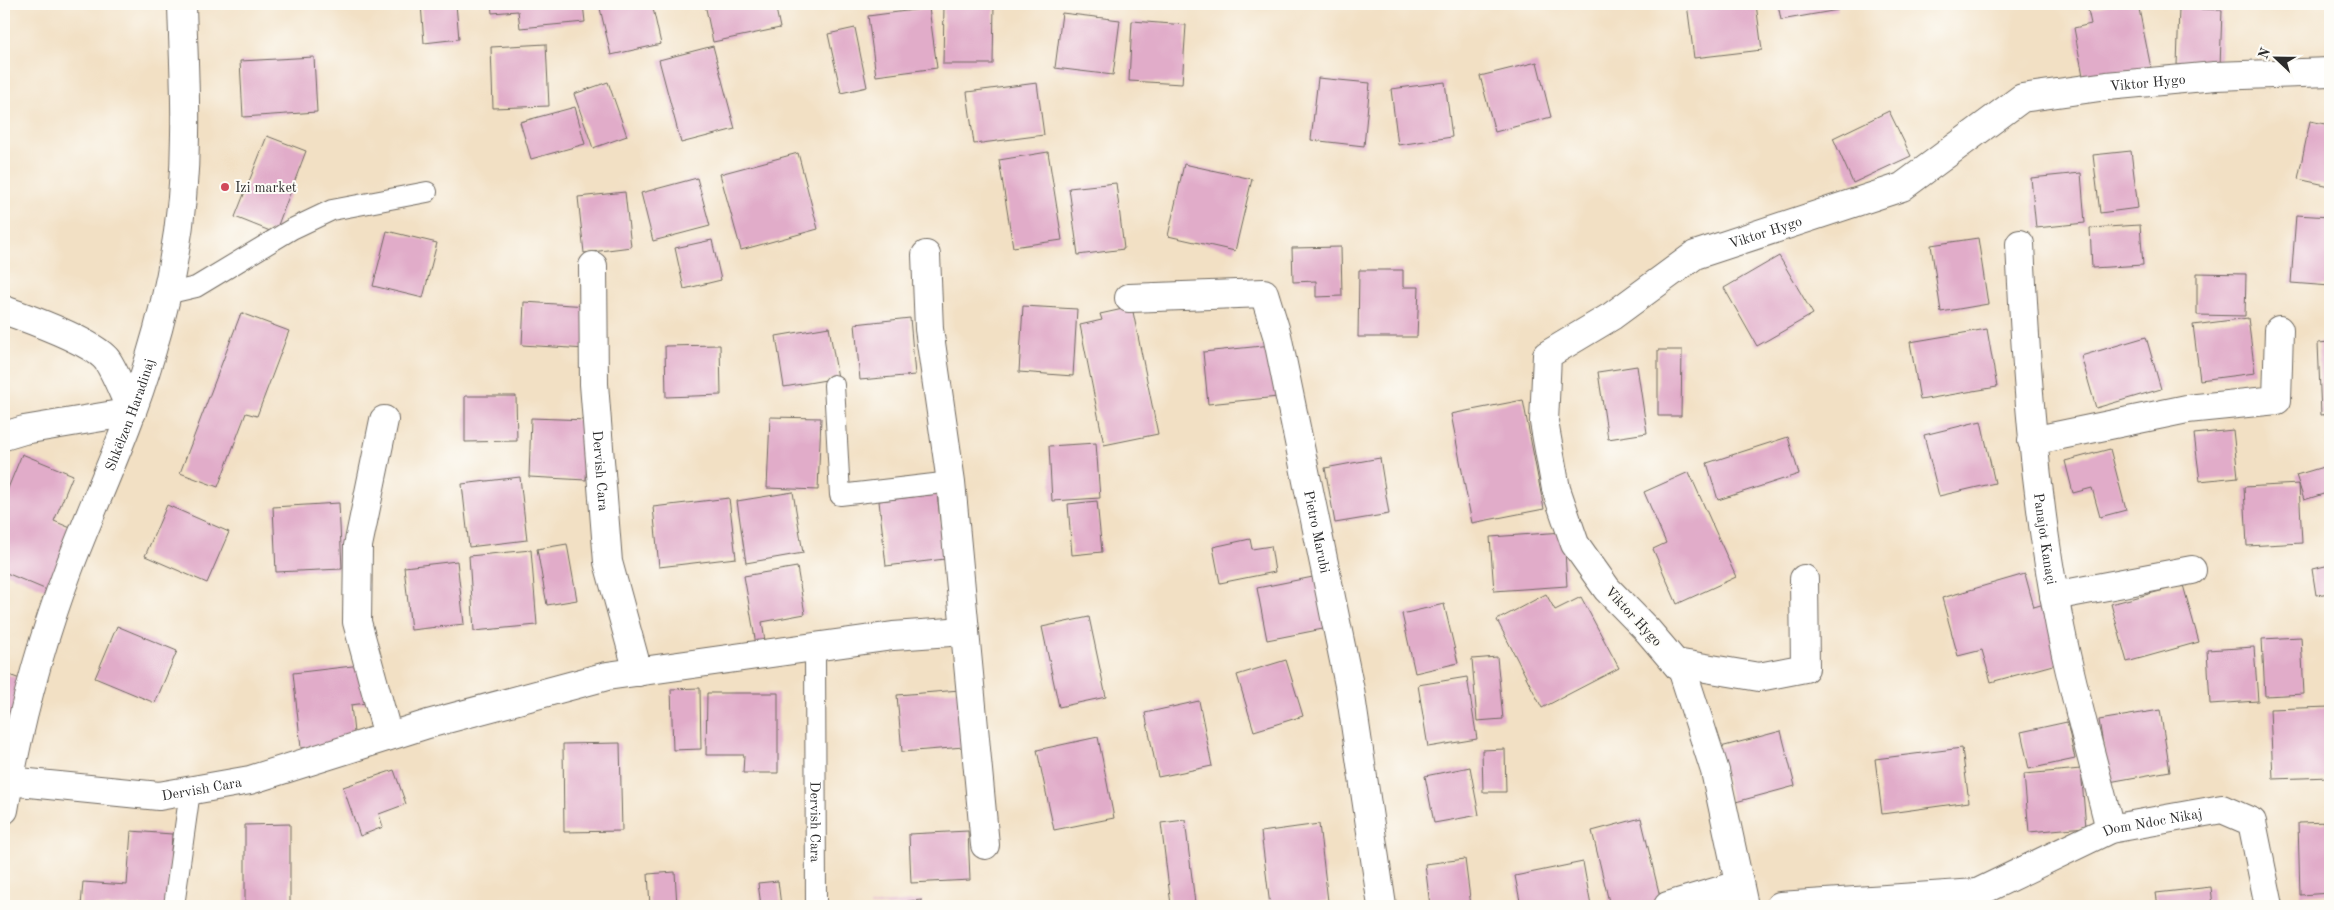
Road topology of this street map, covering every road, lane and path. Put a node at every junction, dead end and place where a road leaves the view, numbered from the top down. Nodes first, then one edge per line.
1 (182, 4) edge
2 (2330, 72) edge
3 (427, 192) dead end
4 (2020, 244) dead end
5 (926, 255) dead end
6 (593, 266) dead end
7 (166, 294) junction
8 (1129, 298) dead end
9 (4, 310) edge
10 (2278, 330) dead end
11 (834, 385) dead end
12 (132, 412) junction
13 (384, 420) dead end
14 (4, 436) edge
15 (2032, 441) junction
16 (951, 482) junction
17 (2192, 570) dead end
18 (1804, 579) dead end
19 (2054, 596) junction
20 (965, 631) junction
21 (815, 647) junction
22 (1676, 663) junction
23 (638, 672) junction
24 (388, 736) junction
25 (9, 781) junction
26 (190, 791) junction
27 (4, 810) edge
28 (2110, 829) junction
29 (985, 845) dead end
30 (1742, 895) edge
31 (1980, 900) edge
32 (174, 906) edge
33 (816, 906) edge
34 (1382, 906) edge
35 (1668, 906) edge
36 (1780, 906) edge
37 (2269, 906) edge

1 - 7 street, Shkëlzen Haradinaj
2 - 22 street, Viktor Hygo
3 - 7 lane
4 - 15 street, Panajot Kanaçi
5 - 16 street
6 - 23 street, Dervish Cara
7 - 12 street, Shkëlzen Haradinaj
8 - 34 street, Pietro Marubi
9 - 12 street
10 - 15 street
11 - 16 lane
12 - 14 street
12 - 25 street, Shkëlzen Haradinaj
13 - 24 street
15 - 19 street, Panajot Kanaçi
16 - 20 street
17 - 19 street
18 - 22 street
19 - 28 street, Panajot Kanaçi
20 - 21 street, Dervish Cara
20 - 29 street
21 - 23 street, Dervish Cara
21 - 33 lane, Dervish Cara
22 - 30 street, Viktor Hygo
23 - 24 street, Dervish Cara
24 - 26 street, Dervish Cara
25 - 26 street, Dervish Cara
25 - 27 street, Shkëlzen Haradinaj
26 - 32 lane
28 - 31 street, Dom Ndoc Nikaj
28 - 37 street, Dom Ndoc Nikaj
30 - 35 street
31 - 36 street, Dom Ndoc Nikaj

